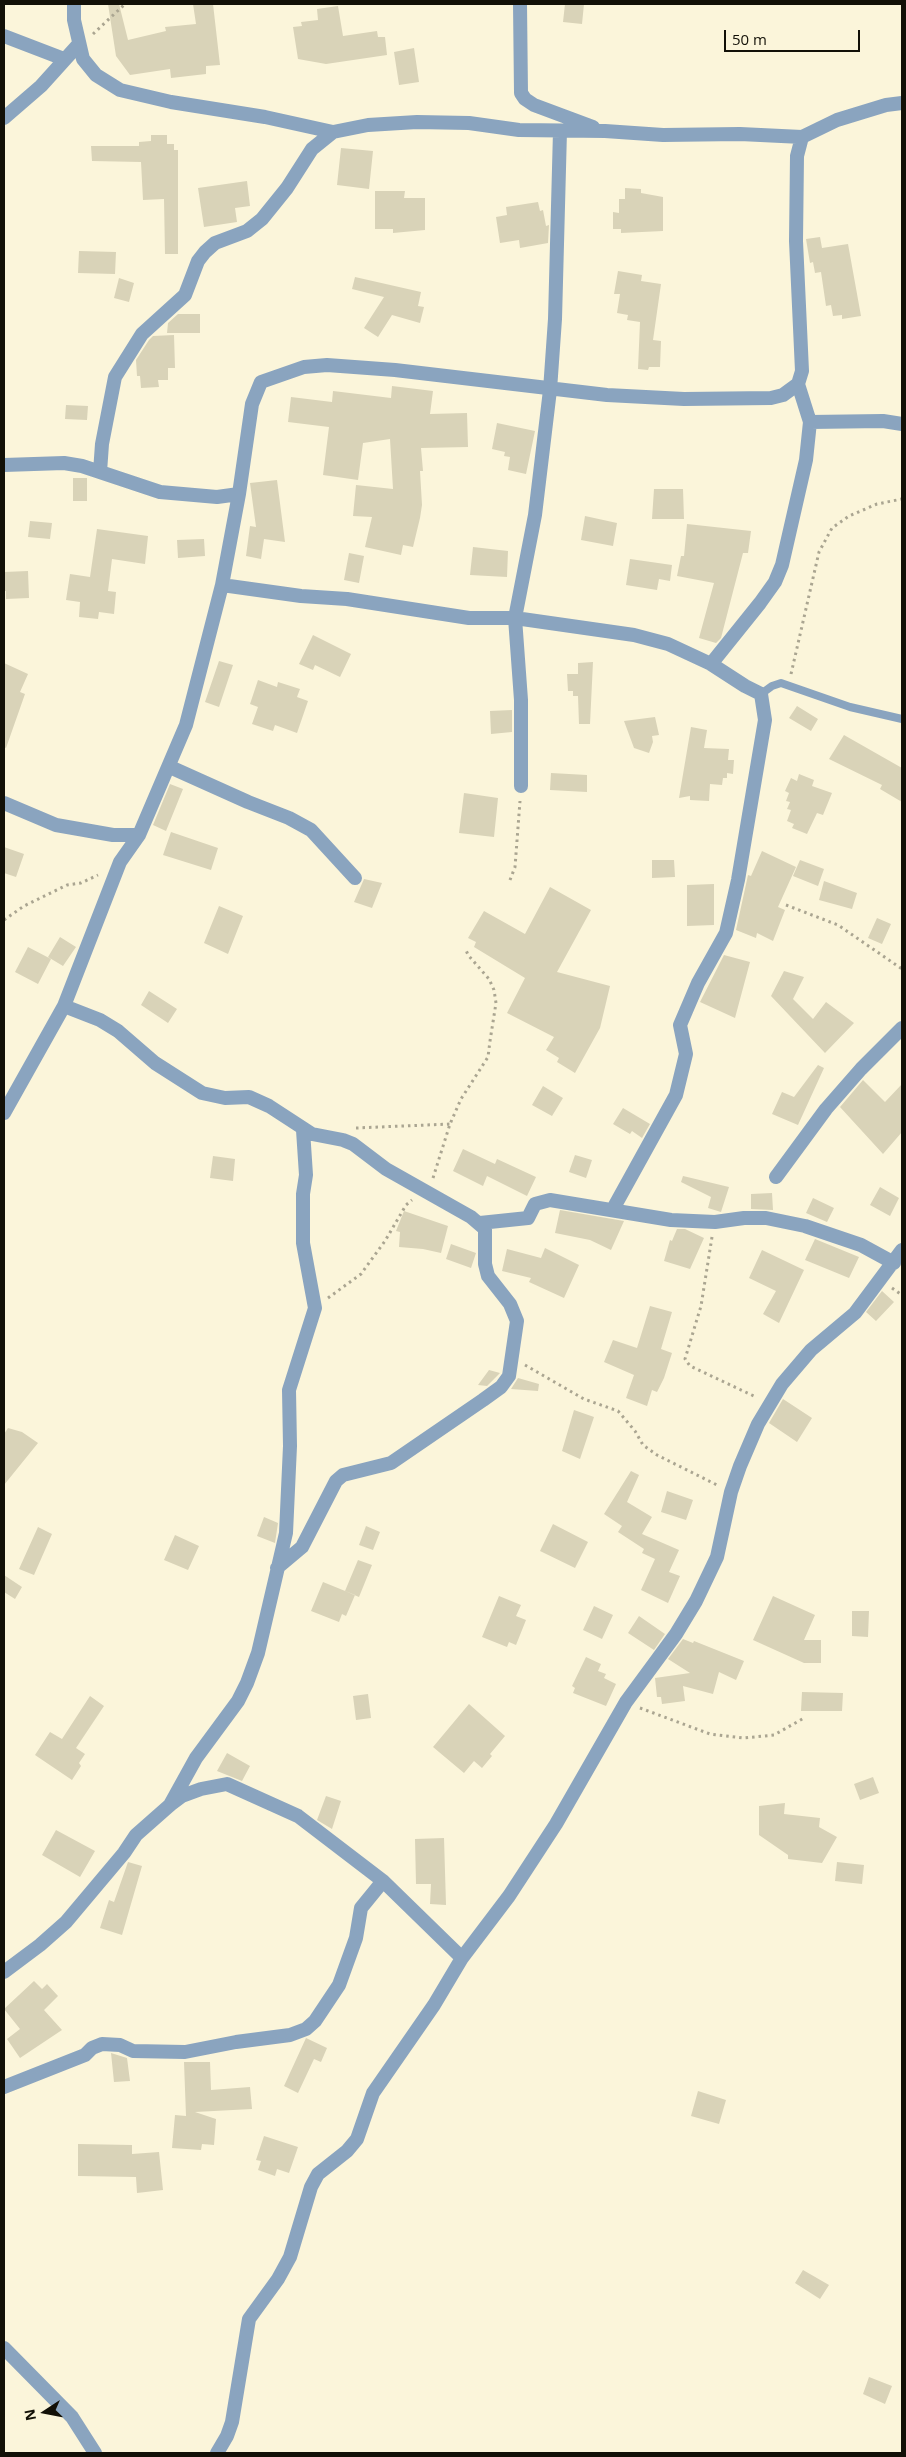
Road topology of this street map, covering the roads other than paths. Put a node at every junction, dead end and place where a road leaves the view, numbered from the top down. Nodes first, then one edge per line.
1 (74, 4) edge
2 (520, 4) edge
3 (4, 36) edge
4 (78, 45) junction
5 (64, 59) junction
6 (902, 103) edge
7 (4, 118) edge
8 (560, 130) junction
9 (605, 131) junction
10 (333, 132) junction
11 (802, 137) junction
12 (798, 384) junction
13 (550, 390) junction
14 (810, 422) junction
15 (902, 424) edge
16 (4, 465) edge
17 (100, 472) junction
18 (239, 494) junction
19 (222, 585) junction
20 (515, 618) junction
21 (711, 664) junction
22 (762, 694) junction
23 (902, 718) edge
24 (170, 767) junction
25 (521, 786) road end
26 (4, 803) edge
27 (139, 835) junction
28 (355, 878) dead end
29 (64, 1006) junction
30 (902, 1028) edge
31 (4, 1113) edge
32 (303, 1130) junction
33 (776, 1177) dead end
34 (613, 1209) junction
35 (480, 1223) junction
36 (902, 1250) edge
37 (894, 1263) junction
38 (277, 1568) junction
39 (170, 1805) junction
40 (383, 1881) junction
41 (462, 1958) junction
42 (4, 1972) edge
43 (4, 2087) edge
44 (4, 2348) edge
45 (95, 2453) edge
46 (217, 2453) edge

1 - 4 street
2 - 9 street
3 - 5 street
4 - 5 street
4 - 10 street
5 - 7 street
6 - 11 street
8 - 9 street
8 - 10 street
8 - 13 street
9 - 11 street
10 - 17 street
11 - 12 street
12 - 13 street
12 - 14 street
13 - 18 street
13 - 20 street
14 - 15 street
14 - 21 street
16 - 17 street
17 - 18 street
18 - 19 street
19 - 20 street
19 - 24 street
20 - 21 street
20 - 25 street
21 - 22 street
22 - 23 lane
22 - 34 street
24 - 27 street
24 - 28 street
26 - 27 street
27 - 29 street
29 - 31 street
29 - 32 street
30 - 33 street
32 - 35 street
32 - 38 street
34 - 35 street
34 - 37 street
35 - 38 street
36 - 37 street
37 - 41 street
38 - 39 street
39 - 40 street
39 - 42 street
40 - 41 street
40 - 43 street
41 - 46 street
44 - 45 street

